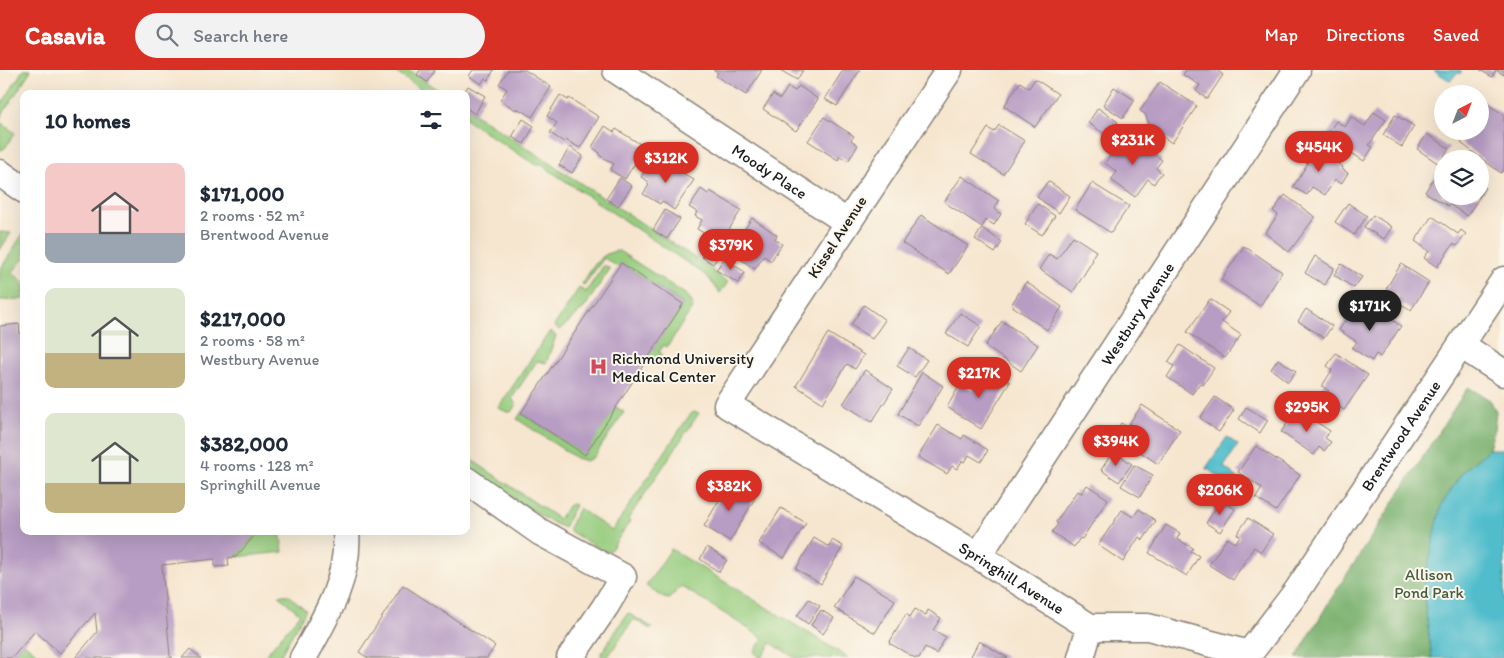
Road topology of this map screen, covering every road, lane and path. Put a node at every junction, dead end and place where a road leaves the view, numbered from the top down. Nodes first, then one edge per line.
1 (616, 70) edge
2 (948, 70) edge
3 (1297, 70) edge
4 (0, 173) edge
5 (20, 187) edge
6 (847, 222) junction
7 (1504, 280) edge
8 (1461, 345) junction
9 (1504, 373) edge
10 (727, 405) joint
11 (470, 483) edge
12 (346, 535) edge
13 (978, 556) junction
14 (1090, 627) junction
15 (303, 658) edge
16 (570, 658) edge
17 (1081, 658) edge

1 - 6 street, Moody Place
2 - 6 street, Kissel Avenue
3 - 13 street, Westbury Avenue
4 - 5 street
6 - 10 street, Kissel Avenue
7 - 8 street, Brentwood Avenue
8 - 9 street
8 - 14 street, Brentwood Avenue
10 - 13 street, Springhill Avenue
11 - 16 street
12 - 15 street
13 - 14 street, Springhill Avenue
14 - 17 street

